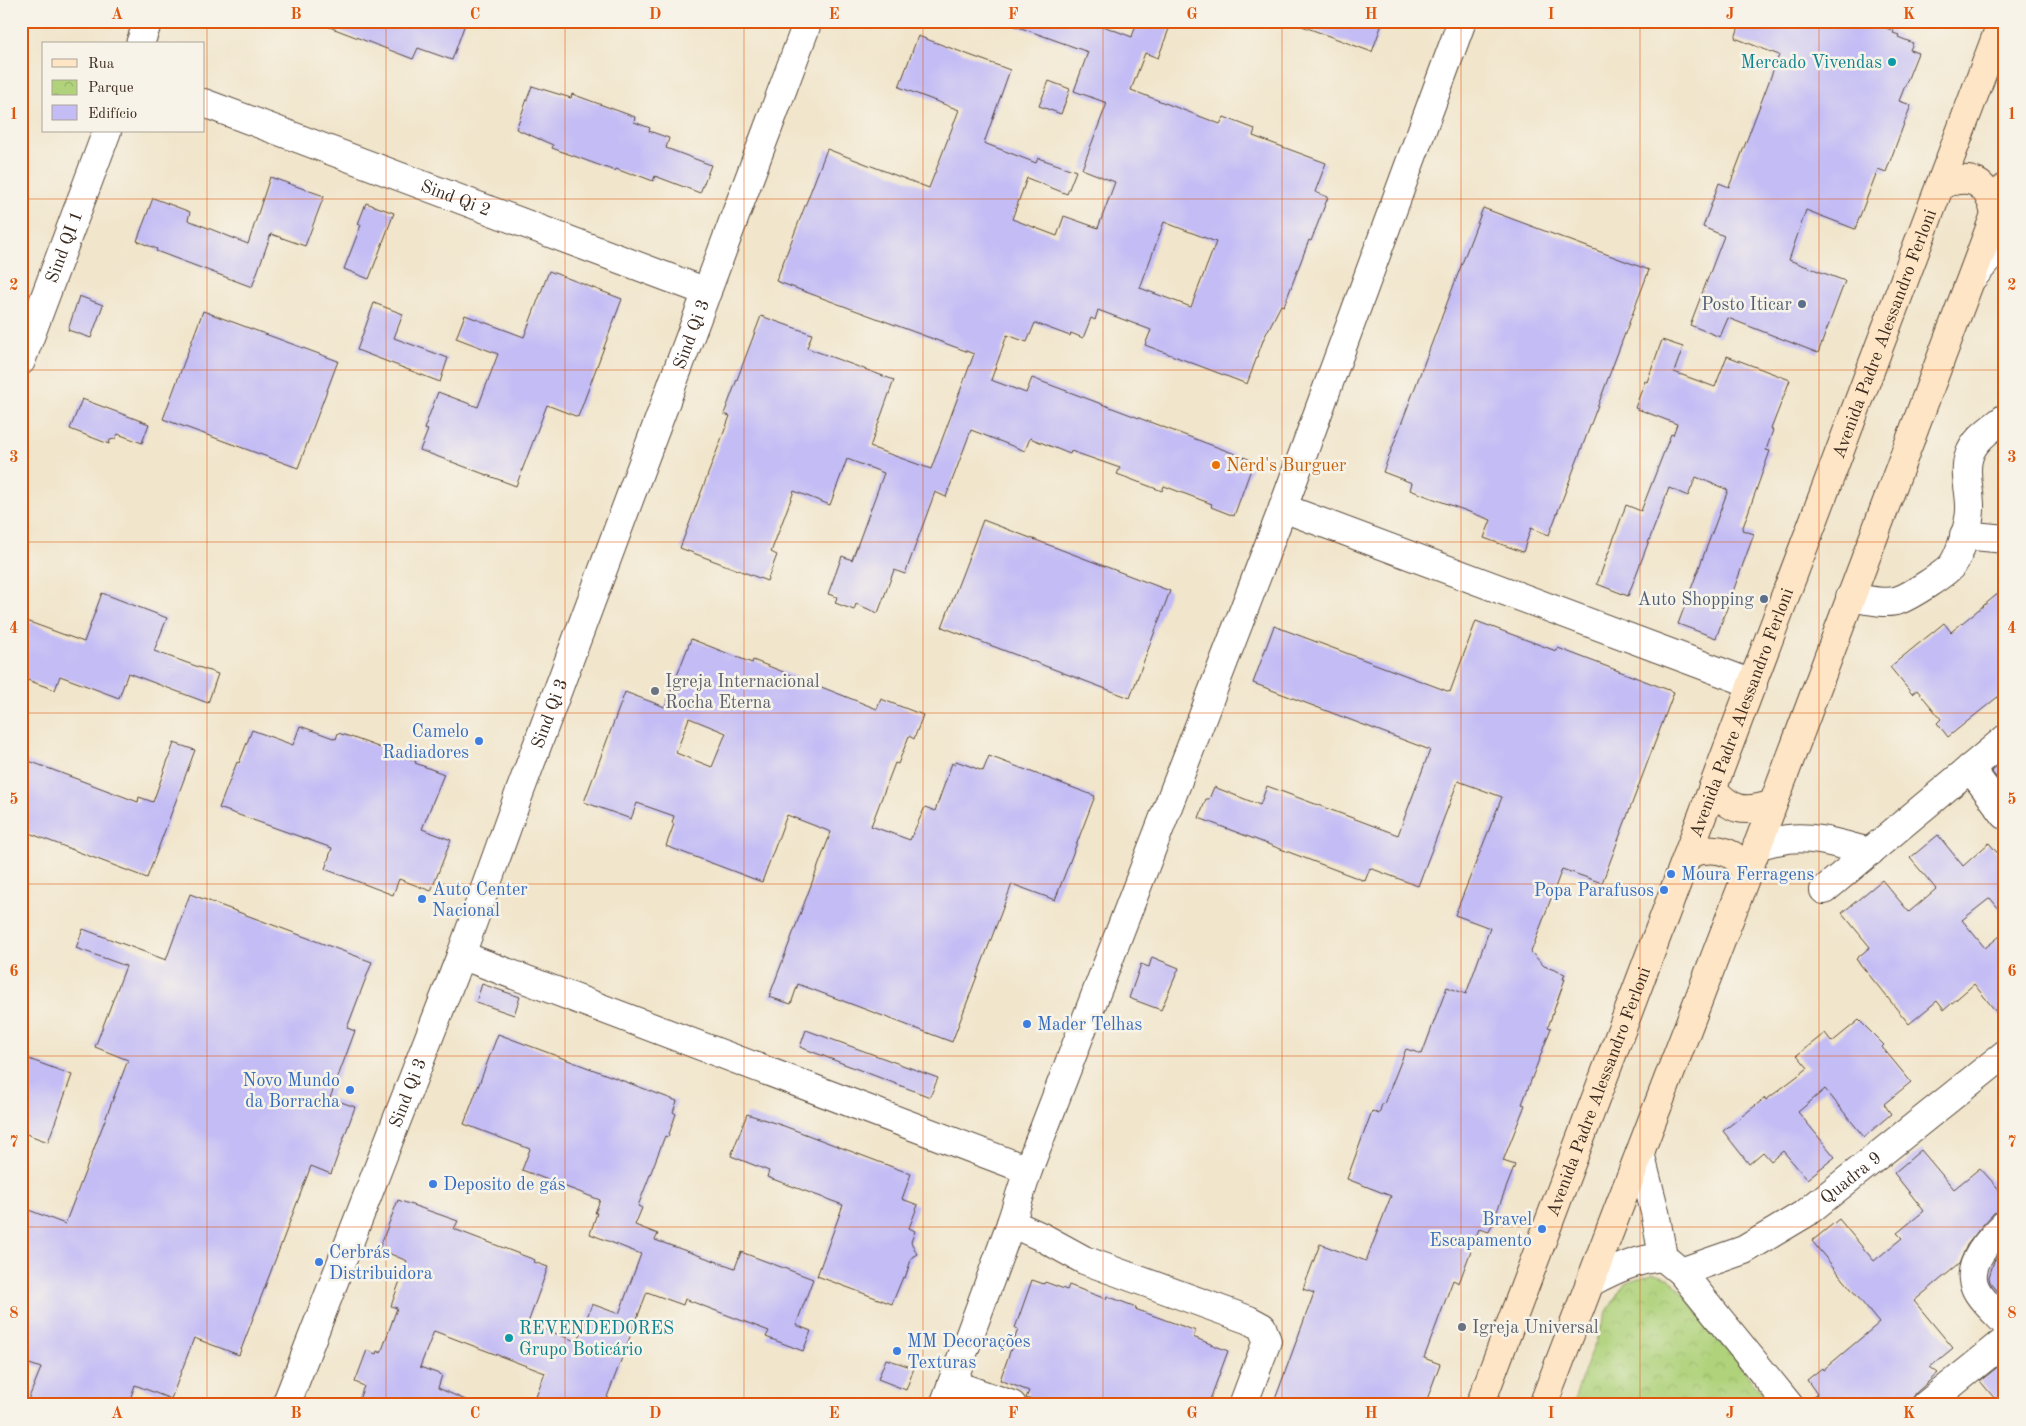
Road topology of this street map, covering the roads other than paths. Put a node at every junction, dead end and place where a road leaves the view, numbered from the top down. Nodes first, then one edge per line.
1 (148, 21) edge
2 (808, 21) edge
3 (1462, 21) edge
4 (2002, 21) edge
5 (141, 42) edge
6 (205, 103) edge
7 (107, 132) edge
8 (1940, 184) junction
9 (2005, 188) edge
10 (1995, 213) junction
11 (2005, 240) edge
12 (1969, 282) junction
13 (706, 292) junction
14 (21, 361) edge
15 (2005, 418) edge
16 (1283, 508) junction
17 (1964, 535) junction
18 (2005, 539) edge
19 (1850, 597) junction
20 (1753, 684) junction
21 (2005, 739) edge
22 (1970, 768) junction
23 (1712, 789) junction
24 (1772, 804) junction
25 (2005, 815) edge
26 (1757, 846) junction
27 (1870, 852) junction
28 (1689, 854) junction
29 (1746, 876) junction
30 (1824, 890) dead end
31 (461, 955) junction
32 (2005, 1054) edge
33 (1640, 1153) junction
34 (1028, 1170) junction
35 (1011, 1223) junction
36 (2005, 1224) edge
37 (1672, 1264) junction
38 (1591, 1282) junction
39 (2005, 1323) edge
40 (2005, 1341) edge
41 (948, 1394) edge
42 (286, 1405) edge
43 (1012, 1405) edge
44 (1243, 1405) edge
45 (1480, 1405) edge
46 (1543, 1405) edge
47 (1789, 1405) edge
48 (1926, 1405) edge

1 - 5 street
2 - 13 street, Sind Qi 3
3 - 16 street
4 - 8 main road, Avenida Padre Alessandro Ferloni
6 - 13 street, Sind Qi 2
7 - 14 street, Sind QI 1
8 - 10 main road
8 - 20 main road, Avenida Padre Alessandro Ferloni
9 - 10 main road
10 - 12 main road
11 - 12 street
12 - 19 main road
13 - 31 street, Sind Qi 3
15 - 17 street
16 - 20 street
16 - 34 street
17 - 18 street
17 - 19 street
19 - 24 main road
20 - 23 main road, Avenida Padre Alessandro Ferloni
21 - 22 street
22 - 25 street
22 - 27 street
23 - 24 main road
23 - 28 main road, Avenida Padre Alessandro Ferloni
24 - 26 main road
26 - 27 street
26 - 29 main road
27 - 30 street
28 - 29 main road
28 - 45 main road, Avenida Padre Alessandro Ferloni
29 - 33 main road
31 - 34 street
31 - 42 street, Sind Qi 3
32 - 37 street, Quadra 9
33 - 37 street
33 - 38 main road
34 - 35 street
35 - 41 street
35 - 44 street
36 - 39 street
37 - 38 street, Quadra 9
37 - 47 street
38 - 46 main road
40 - 48 street
41 - 43 street

